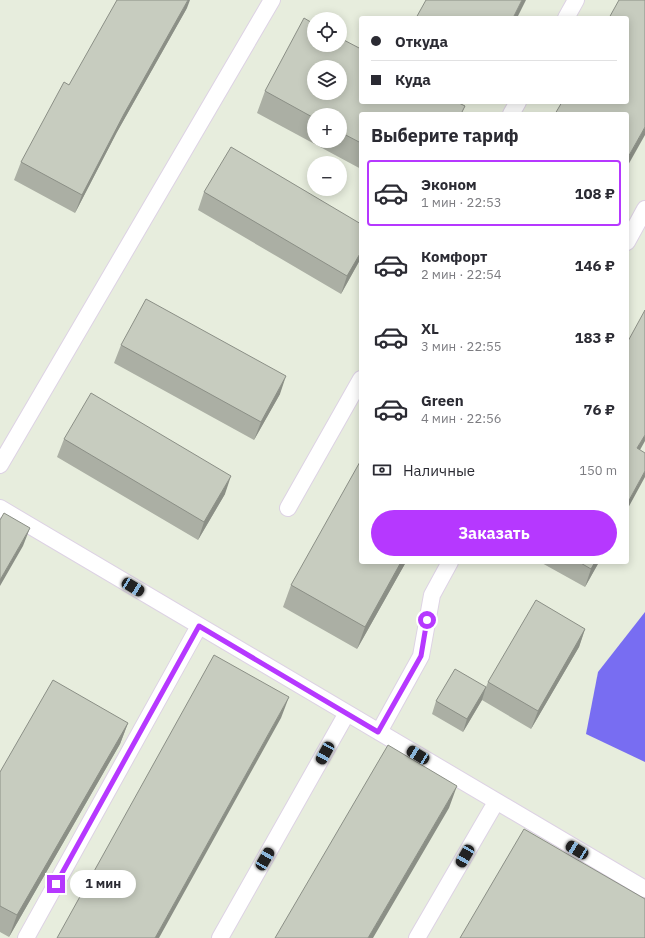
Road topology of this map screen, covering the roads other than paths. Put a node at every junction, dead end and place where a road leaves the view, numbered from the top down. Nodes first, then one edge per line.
1 (272, 0) edge
2 (576, 0) edge
3 (567, 16) edge
4 (645, 209) edge
5 (629, 238) edge
6 (359, 383) edge
7 (0, 465) edge
8 (0, 508) edge
9 (288, 508) dead end
10 (449, 564) edge
11 (199, 626) junction
12 (347, 713) junction
13 (378, 732) junction
14 (496, 802) junction
15 (645, 889) edge
16 (26, 938) edge
17 (220, 938) edge
18 (417, 938) edge

1 - 7 lane
2 - 3 lane
4 - 5 lane
6 - 9 lane
8 - 11 lane
10 - 13 lane
11 - 12 lane
11 - 16 lane
12 - 13 lane
12 - 17 lane
13 - 14 lane
14 - 15 lane
14 - 18 lane

